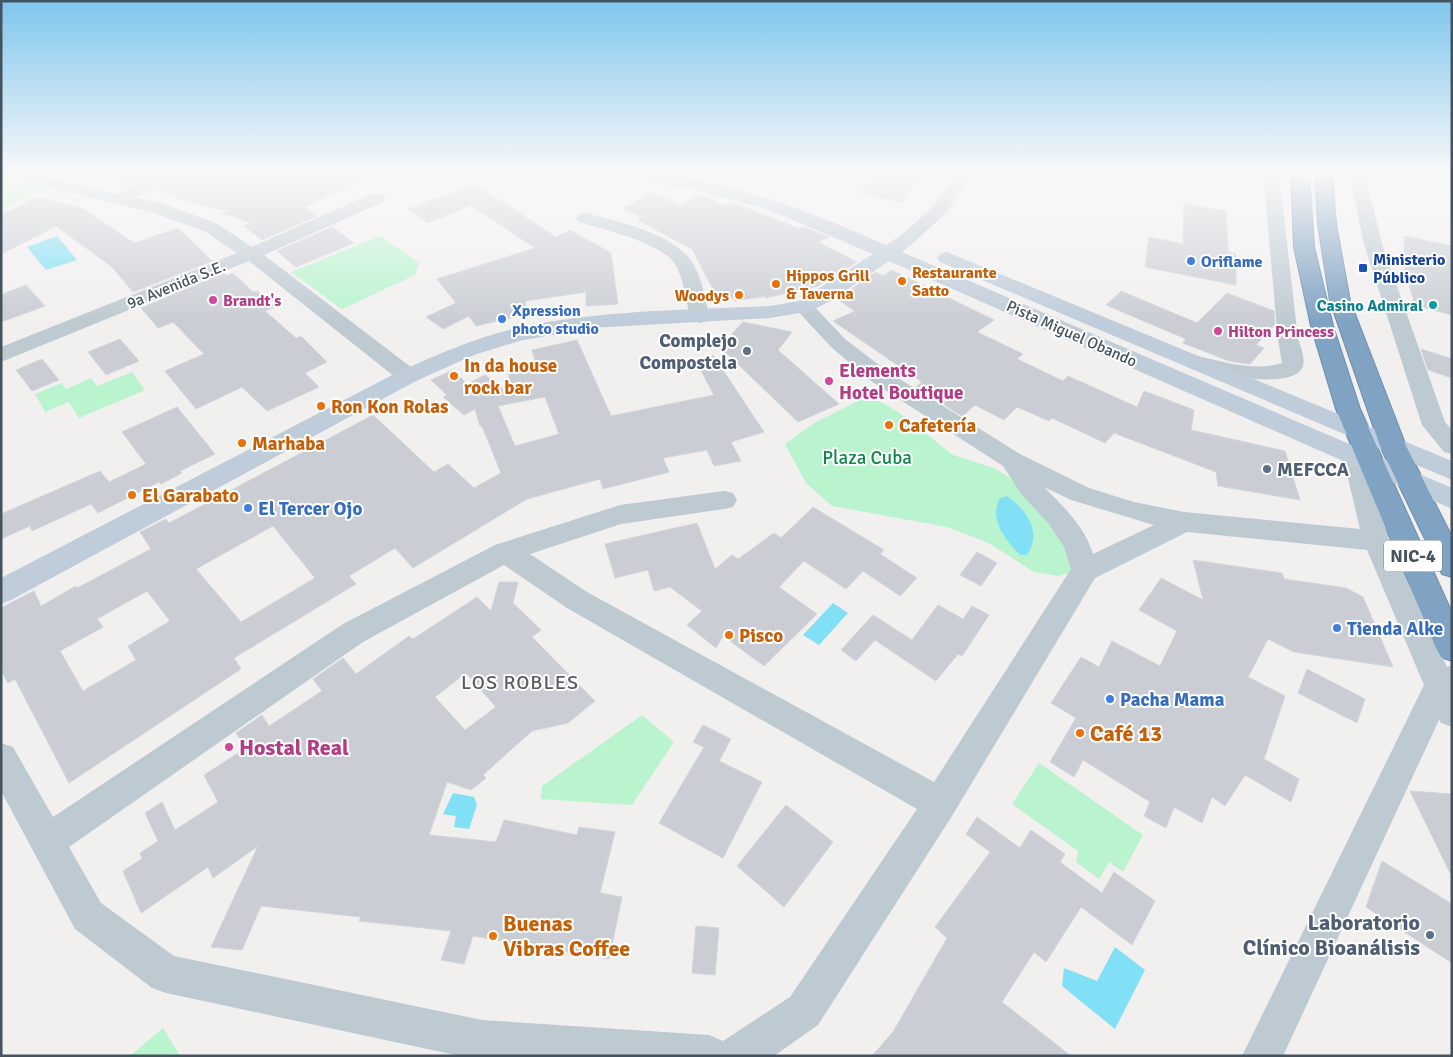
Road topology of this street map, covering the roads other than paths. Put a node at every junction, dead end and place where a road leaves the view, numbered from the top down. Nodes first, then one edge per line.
1 (197, 222) edge
2 (322, 222) edge
3 (598, 222) edge
4 (828, 222) edge
5 (922, 222) edge
6 (1276, 222) edge
7 (1303, 222) edge
8 (1327, 222) edge
9 (1368, 222) edge
10 (894, 243) junction
11 (251, 254) junction
12 (804, 306) junction
13 (700, 317) junction
14 (1, 355) edge
15 (1197, 363) junction
16 (408, 376) junction
17 (1356, 430) junction
18 (1452, 446) edge
19 (1374, 456) junction
20 (1011, 460) junction
21 (1452, 471) edge
22 (1408, 480) junction
23 (1452, 499) edge
24 (724, 500) dead end
25 (1184, 522) junction
26 (1376, 541) junction
27 (505, 552) junction
28 (1452, 566) edge
29 (1085, 570) junction
30 (1, 592) edge
31 (1452, 648) edge
32 (1448, 693) edge
33 (1, 758) edge
34 (940, 804) junction
35 (48, 841) junction
36 (479, 1048) edge
37 (709, 1056) edge
38 (738, 1056) edge
39 (1262, 1056) edge

1 - 11 street
2 - 11 street, 9a Avenida S.E.
3 - 13 street
4 - 10 main road, Pista Miguel Obando
5 - 10 street
6 - 15 street
7 - 17 highway, NIC-4
8 - 19 highway, NIC-4
9 - 18 street
10 - 12 main road
10 - 15 main road, Pista Miguel Obando
10 - 19 main road, Pista Miguel Obando
11 - 14 street, 9a Avenida S.E.
11 - 16 street
12 - 13 main road
12 - 20 street
13 - 16 main road
15 - 17 main road, Pista Miguel Obando
16 - 30 main road
17 - 19 highway, NIC-4
19 - 21 main road, Pista Miguel Obando
19 - 22 main road, Pista Miguel Obando
19 - 26 street
19 - 31 highway, NIC-4
20 - 25 street
20 - 29 street
22 - 23 main road, Pista Miguel Obando
22 - 28 highway, NIC-4
24 - 27 street
25 - 26 street
25 - 29 street
26 - 32 street
27 - 34 street
27 - 35 street
29 - 34 street
32 - 39 street
33 - 35 street
34 - 38 street
35 - 36 street
36 - 37 street

